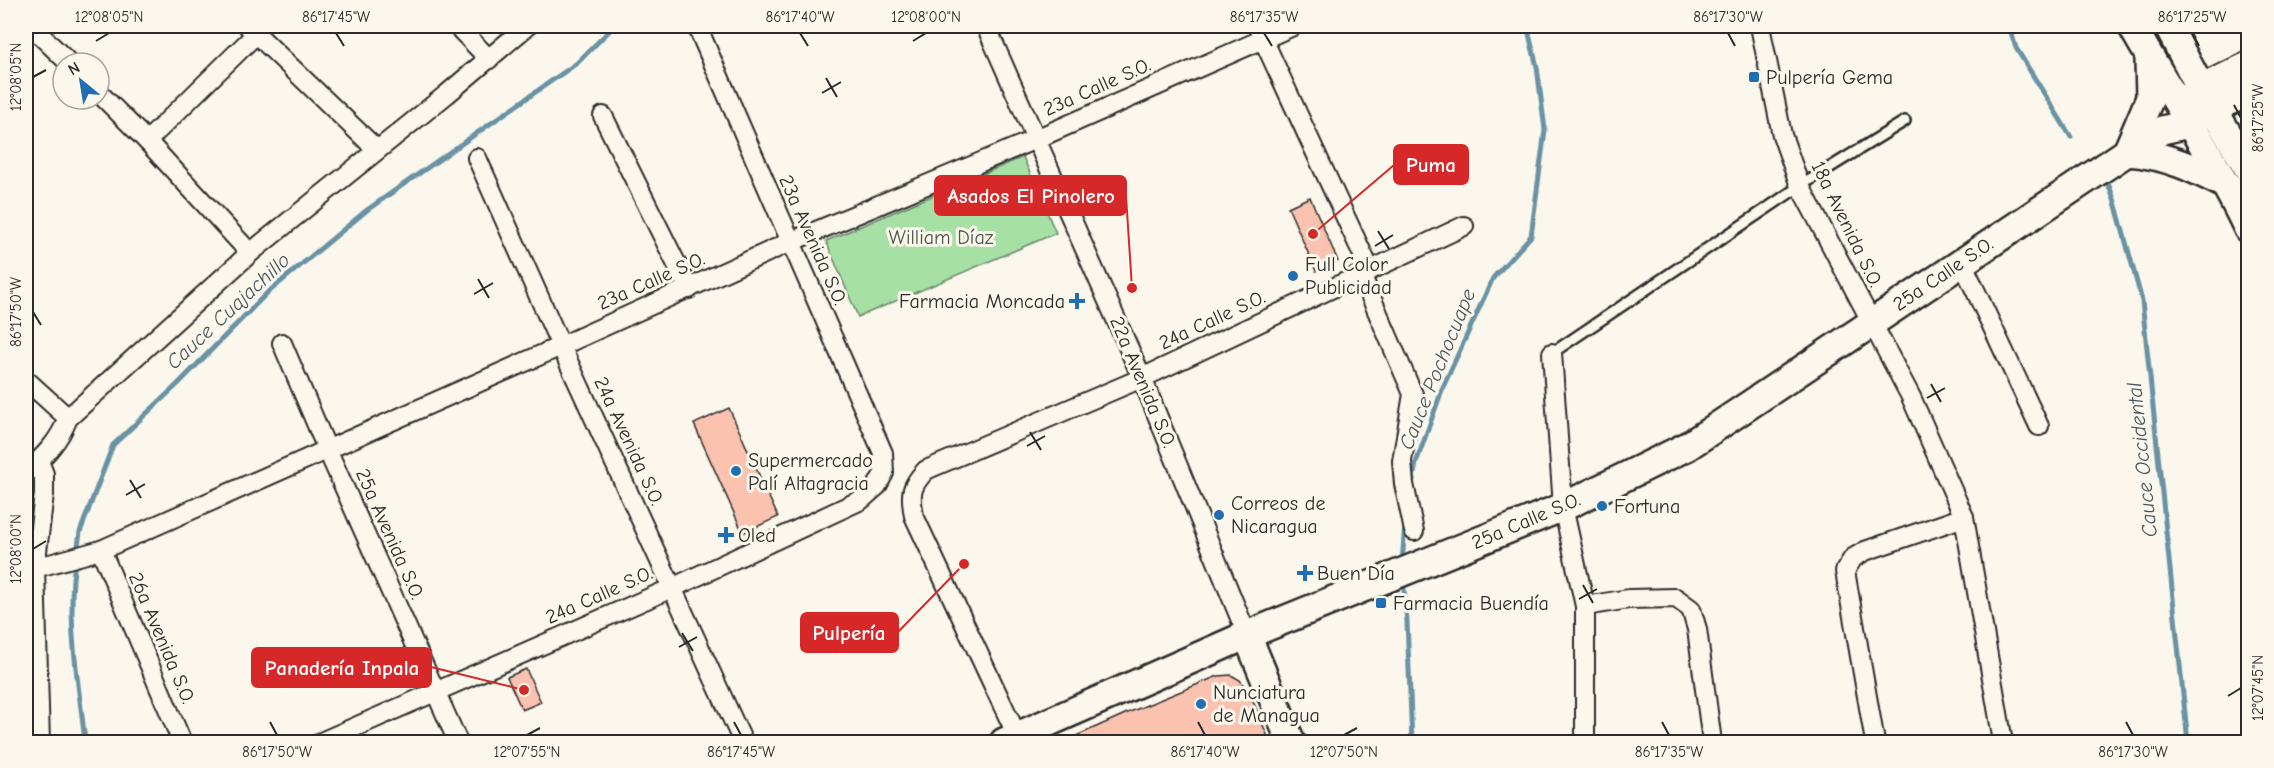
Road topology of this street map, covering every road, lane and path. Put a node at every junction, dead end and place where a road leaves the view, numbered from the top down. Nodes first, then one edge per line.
1 (31, 26) edge
2 (457, 26) edge
3 (527, 26) edge
4 (697, 26) edge
5 (986, 26) edge
6 (1293, 26) edge
7 (1760, 26) edge
8 (2132, 26) edge
9 (2168, 26) edge
10 (252, 30) edge
11 (1260, 32) edge
12 (57, 51) edge
13 (2149, 56) junction
14 (489, 59) junction
15 (2248, 66) edge
16 (2248, 92) edge
17 (2207, 99) junction
18 (111, 105) edge
19 (2183, 114) junction
20 (603, 116) dead end
21 (1905, 122) dead end
22 (1036, 139) junction
23 (147, 141) junction
24 (376, 149) junction
25 (2127, 152) junction
26 (477, 158) dead end
27 (2248, 168) edge
28 (1800, 186) junction
29 (2228, 187) junction
30 (1464, 226) dead end
31 (2248, 230) edge
32 (790, 242) junction
33 (250, 253) junction
34 (1962, 262) junction
35 (1365, 272) junction
36 (688, 289) junction
37 (1871, 323) junction
38 (282, 343) dead end
39 (561, 346) junction
40 (1552, 353) joint
41 (1143, 378) junction
42 (26, 380) edge
43 (68, 418) junction
44 (2038, 426) dead end
45 (327, 449) junction
46 (32, 467) edge
47 (884, 473) joint
48 (1563, 507) junction
49 (1964, 517) junction
50 (1414, 531) dead end
51 (94, 552) junction
52 (30, 568) edge
53 (672, 588) junction
54 (1585, 606) junction
55 (1247, 635) junction
56 (435, 691) junction
57 (1013, 741) edge
58 (40, 742) edge
59 (182, 742) edge
60 (321, 742) edge
61 (458, 742) edge
62 (743, 742) edge
63 (1292, 742) edge
64 (1585, 742) edge
65 (1712, 742) edge
66 (1875, 742) edge
67 (2003, 742) edge

1 - 12 street
2 - 14 street
3 - 14 street
4 - 32 street, 23a Avenida S.O.
5 - 22 street, 22a Avenida S.O.
6 - 11 street, 23a Calle S.O.
7 - 28 street, 18a Avenida S.O.
8 - 13 street
9 - 17 street
10 - 23 street
10 - 24 street
11 - 22 street, 23a Calle S.O.
11 - 35 street
13 - 19 street
13 - 25 street
14 - 24 street
15 - 17 street, 25a Calle S.O.
16 - 17 street, 25a Calle S.O.
17 - 19 street, 25a Calle S.O.
17 - 27 street
18 - 23 street
19 - 25 street, 25a Calle S.O.
19 - 29 street
20 - 36 street
21 - 28 lane
22 - 32 street, 23a Calle S.O.
22 - 41 street, 22a Avenida S.O.
23 - 33 street
24 - 33 street
25 - 29 street
25 - 34 street, 25a Calle S.O.
26 - 39 street, 24a Avenida S.O.
28 - 37 street, 18a Avenida S.O.
28 - 40 lane
29 - 31 street
30 - 35 street, 24a Calle S.O.
32 - 36 street, 23a Calle S.O.
32 - 47 street, 23a Avenida S.O.
33 - 43 street
34 - 37 street, 25a Calle S.O.
34 - 44 street
35 - 41 street, 24a Calle S.O.
35 - 50 street
36 - 39 street, 23a Calle S.O.
37 - 48 street, 25a Calle S.O.
37 - 49 street, 18a Avenida S.O.
38 - 45 street, 25a Avenida S.O.
39 - 45 street, 23a Calle S.O.
39 - 53 street, 24a Avenida S.O.
40 - 48 street
41 - 55 street, 22a Avenida S.O.
41 - 57 street, 24a Calle S.O.
42 - 43 street
43 - 46 street
45 - 51 street, 23a Calle S.O.
45 - 56 street, 25a Avenida S.O.
46 - 52 street
47 - 53 street, 24a Calle S.O.
48 - 54 street
48 - 55 street, 25a Calle S.O.
49 - 66 street
49 - 67 street, 18a Avenida S.O.
51 - 52 street, 23a Calle S.O.
51 - 59 street, 26a Avenida S.O.
52 - 58 street
53 - 56 street, 24a Calle S.O.
53 - 62 street, 24a Avenida S.O.
54 - 64 street
54 - 65 street
55 - 57 street, 25a Calle S.O.
55 - 63 street, 22a Avenida S.O.
56 - 60 street, 24a Calle S.O.
56 - 61 street, 25a Avenida S.O.

